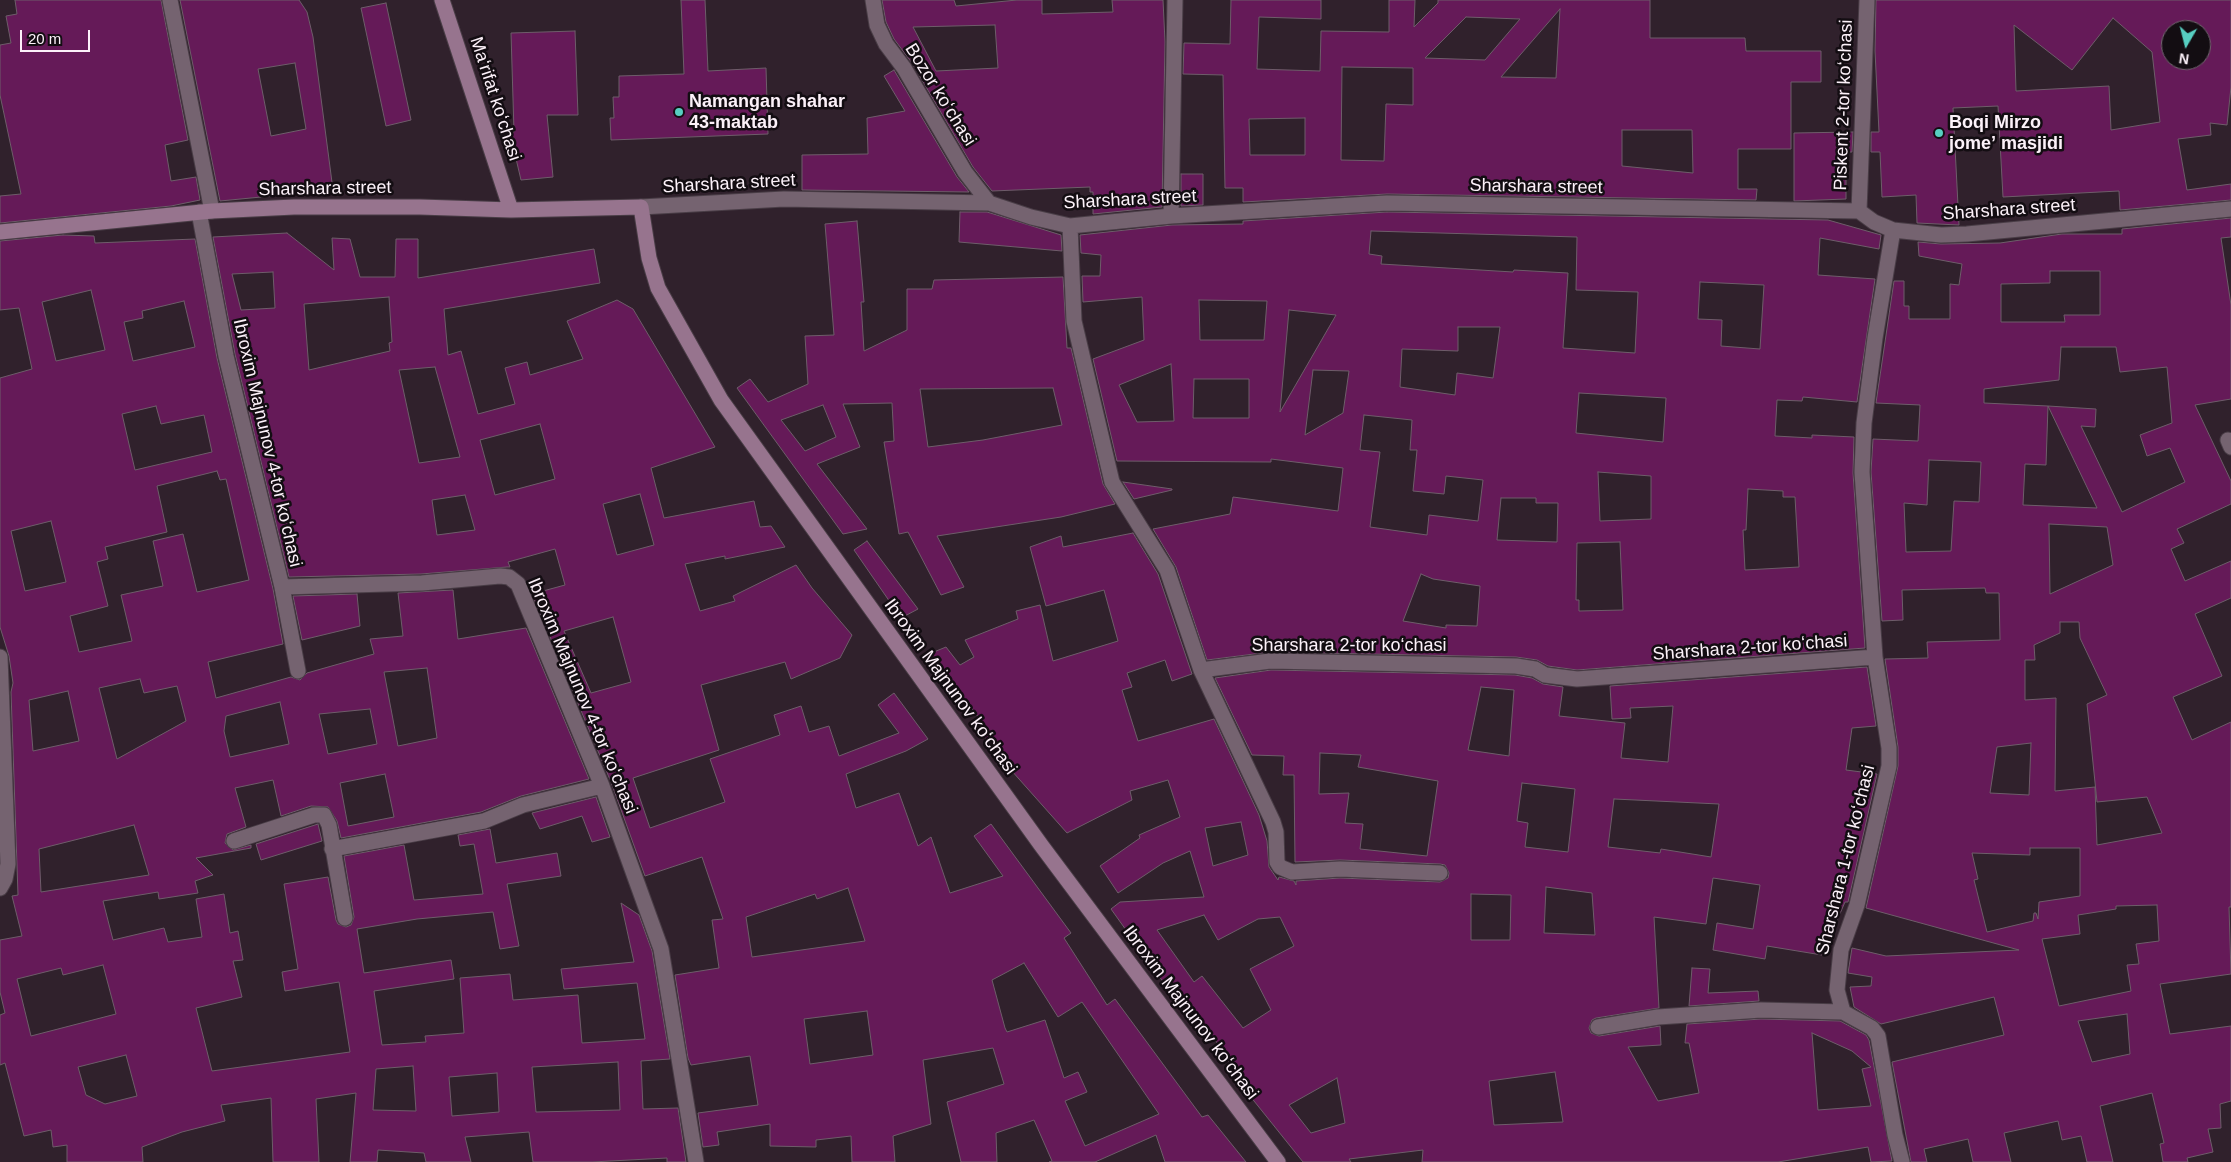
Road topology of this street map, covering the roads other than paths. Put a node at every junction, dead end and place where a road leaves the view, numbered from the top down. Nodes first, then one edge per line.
1 (170, 0) edge
2 (442, 0) edge
3 (872, 0) edge
4 (1174, 0) edge
5 (1867, 0) edge
6 (989, 203) junction
7 (641, 207) junction
8 (2231, 209) edge
9 (512, 210) junction
10 (206, 211) junction
11 (1859, 211) junction
12 (1171, 216) junction
13 (1070, 226) junction
14 (1893, 230) junction
15 (0, 232) edge
16 (282, 587) junction
17 (0, 656) edge
18 (1875, 657) junction
19 (1201, 670) junction
20 (298, 671) dead end
21 (602, 786) junction
22 (234, 841) dead end
23 (332, 849) junction
24 (1440, 873) dead end
25 (0, 888) edge
26 (345, 918) dead end
27 (1843, 1012) junction
28 (1598, 1027) dead end
29 (696, 1162) edge
30 (1278, 1162) edge
31 (1902, 1162) edge

1 - 10 street, Ibroxim Majnunov 4-tor koʻchasi
2 - 9 street, Maʻrifat koʻchasi
3 - 6 street, Bozor koʻchasi
4 - 12 street
5 - 11 street, Piskent 2-tor koʻchasi
6 - 7 street, Sharshara street
6 - 13 street, Sharshara street
7 - 9 street, Sharshara street
7 - 30 street, Ibroxim Majnunov koʻchasi
8 - 14 street, Sharshara street
9 - 10 street, Sharshara street
10 - 15 street, Sharshara street
10 - 16 street, Ibroxim Majnunov 4-tor koʻchasi
11 - 12 street, Sharshara street
11 - 14 street, Sharshara street
12 - 13 street, Sharshara street
13 - 19 street
14 - 18 street, Sharshara 1-tor koʻchasi
16 - 20 street
16 - 21 street, Ibroxim Majnunov 4-tor koʻchasi
17 - 25 street
18 - 19 street, Sharshara 2-tor koʻchasi
18 - 27 street, Sharshara 1-tor koʻchasi
19 - 24 street
21 - 23 street
21 - 29 street, Ibroxim Majnunov 4-tor koʻchasi
22 - 23 street
23 - 26 street
27 - 28 street
27 - 31 street

